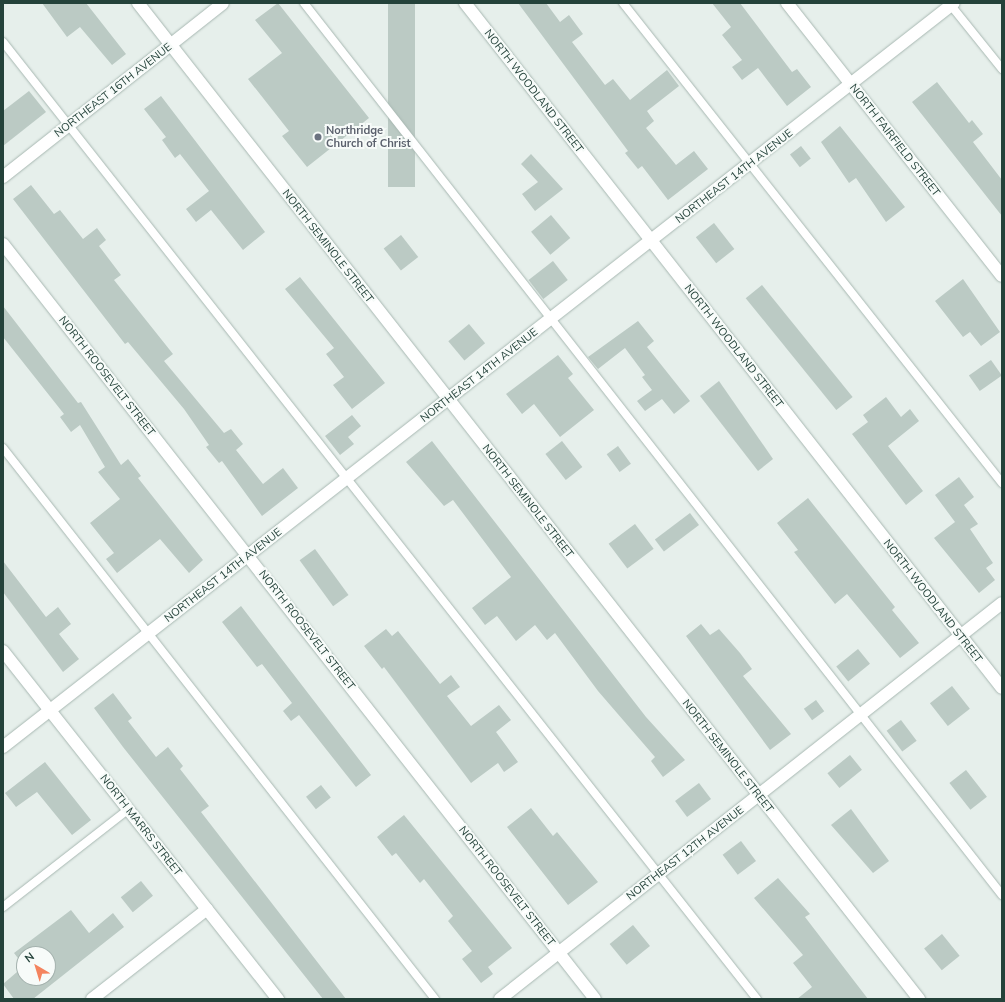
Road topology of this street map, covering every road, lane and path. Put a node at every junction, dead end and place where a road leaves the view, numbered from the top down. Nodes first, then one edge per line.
1 (138, 3) edge
2 (224, 3) edge
3 (304, 3) edge
4 (465, 3) edge
5 (623, 3) edge
6 (787, 3) edge
7 (951, 4) edge
8 (3, 42) edge
9 (170, 44) junction
10 (1002, 69) edge
11 (850, 83) junction
12 (68, 125) junction
13 (749, 164) junction
14 (3, 177) edge
15 (651, 240) junction
16 (3, 244) edge
17 (1002, 276) edge
18 (549, 320) junction
19 (448, 400) junction
20 (3, 448) edge
21 (347, 479) junction
22 (1002, 483) edge
23 (249, 556) junction
24 (1002, 603) edge
25 (148, 633) junction
26 (960, 636) junction
27 (3, 651) edge
28 (1002, 688) edge
29 (50, 710) junction
30 (861, 714) junction
31 (3, 747) edge
32 (759, 795) junction
33 (129, 809) junction
34 (658, 874) junction
35 (1002, 895) edge
36 (3, 907) edge
37 (207, 909) junction
38 (559, 953) junction
39 (92, 999) edge
40 (278, 999) edge
41 (436, 999) edge
42 (500, 999) edge
43 (595, 999) edge
44 (757, 999) edge
45 (919, 999) edge

1 - 9 street, NORTH SEMINOLE STREET
2 - 9 street, NORTHEAST 16TH AVENUE
3 - 18 lane
4 - 15 street, NORTH WOODLAND STREET
5 - 13 lane
6 - 11 street, NORTH FAIRFIELD STREET
7 - 10 lane
7 - 11 street, NORTHEAST 14TH AVENUE
8 - 12 lane
9 - 12 street, NORTHEAST 16TH AVENUE
9 - 19 street, NORTH SEMINOLE STREET
11 - 13 street, NORTHEAST 14TH AVENUE
11 - 17 street, NORTH FAIRFIELD STREET
12 - 14 street, NORTHEAST 16TH AVENUE
12 - 21 lane
13 - 15 street, NORTHEAST 14TH AVENUE
13 - 22 lane
15 - 18 street, NORTHEAST 14TH AVENUE
15 - 26 street, NORTH WOODLAND STREET
16 - 23 street, NORTH ROOSEVELT STREET
18 - 19 street, NORTHEAST 14TH AVENUE
18 - 30 lane
19 - 21 street, NORTHEAST 14TH AVENUE
19 - 32 street, NORTH SEMINOLE STREET
20 - 25 lane
21 - 23 street, NORTHEAST 14TH AVENUE
21 - 34 lane
23 - 25 street, NORTHEAST 14TH AVENUE
23 - 38 street, NORTH ROOSEVELT STREET
24 - 26 street, NORTHEAST 12TH AVENUE
25 - 29 street, NORTHEAST 14TH AVENUE
25 - 41 lane
26 - 28 street, NORTH WOODLAND STREET
26 - 30 street, NORTHEAST 12TH AVENUE
27 - 29 street, NORTH MARRS STREET
29 - 31 street, NORTHEAST 14TH AVENUE
29 - 33 street, NORTH MARRS STREET
30 - 32 street, NORTHEAST 12TH AVENUE
30 - 35 lane
32 - 34 street, NORTHEAST 12TH AVENUE
32 - 45 street, NORTH SEMINOLE STREET
33 - 36 lane
33 - 37 street, NORTH MARRS STREET
34 - 38 street, NORTHEAST 12TH AVENUE
34 - 44 lane
37 - 39 street
37 - 40 street, NORTH MARRS STREET
38 - 42 street, NORTHEAST 12TH AVENUE
38 - 43 street, NORTH ROOSEVELT STREET

